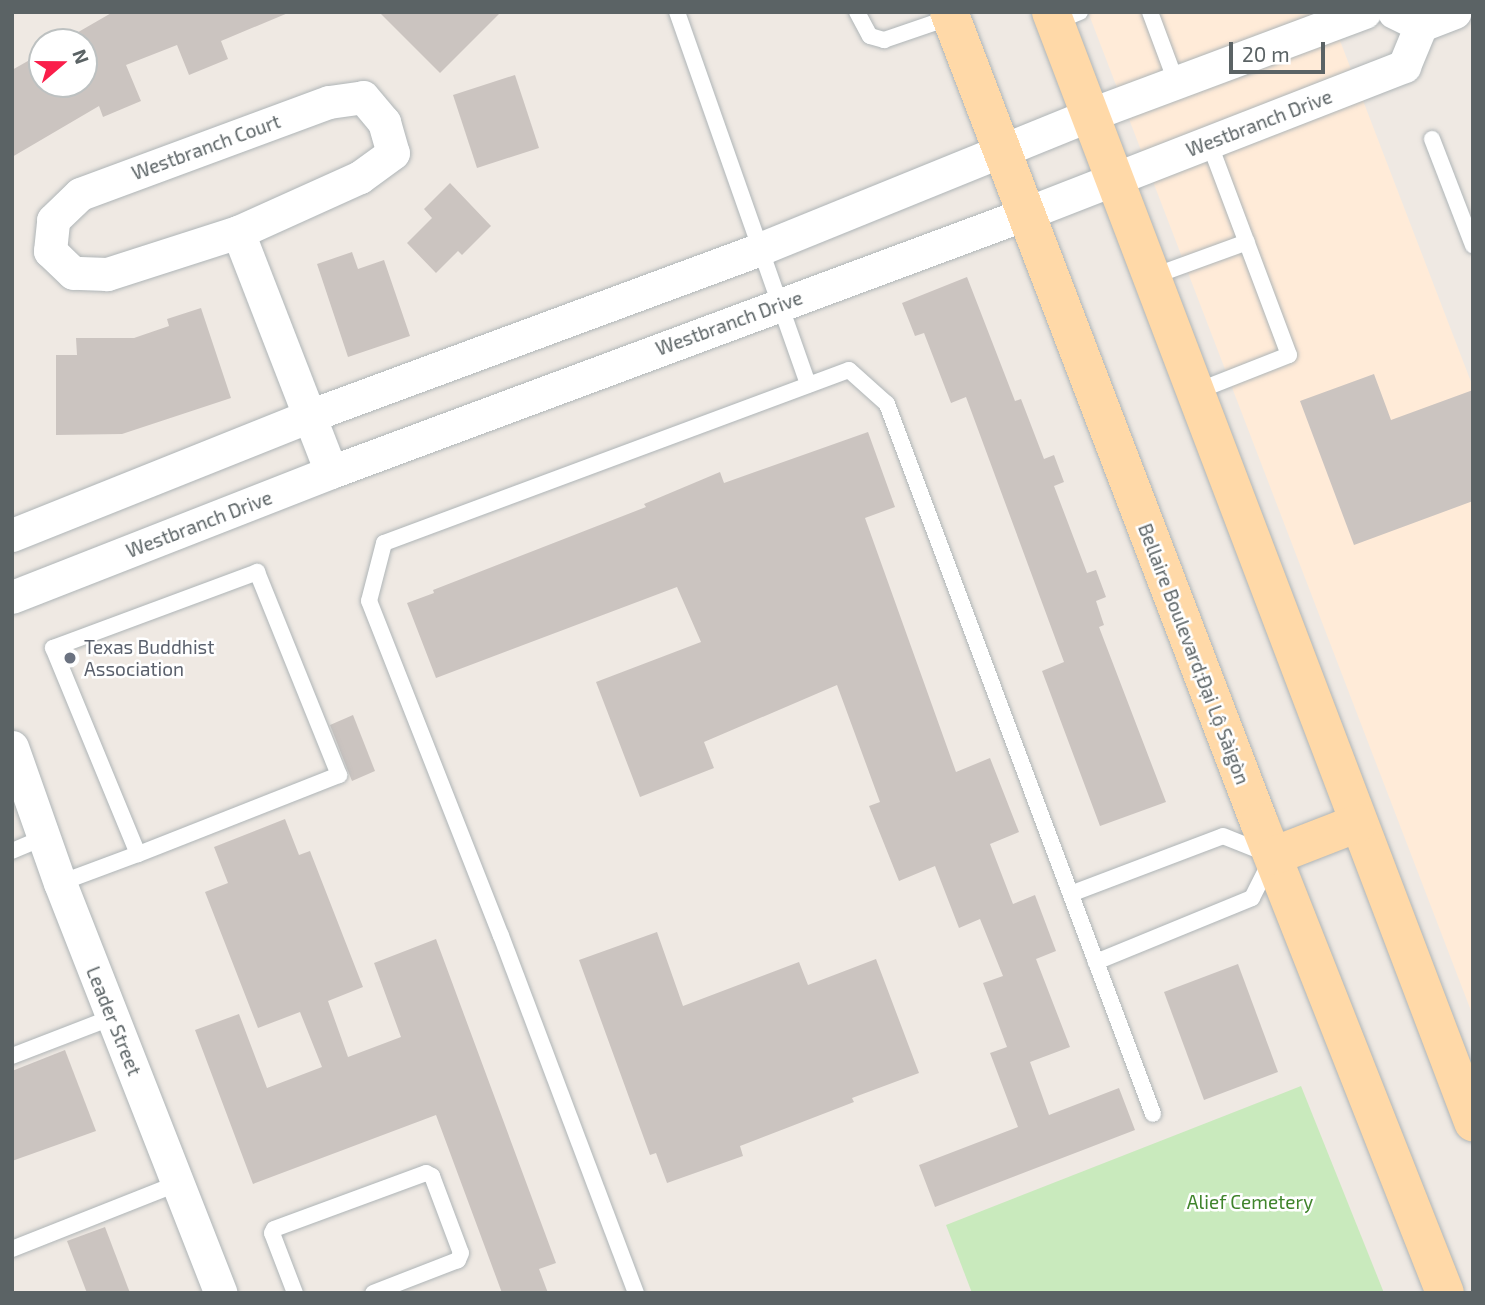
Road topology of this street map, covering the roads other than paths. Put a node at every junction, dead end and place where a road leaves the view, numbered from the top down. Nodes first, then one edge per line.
1 (677, 12) edge
2 (857, 12) edge
3 (1150, 12) edge
4 (1364, 12) edge
5 (1455, 12) edge
6 (950, 15) edge
7 (1062, 16) edge
8 (1407, 18) edge
9 (1177, 82) junction
10 (1089, 115) junction
11 (1432, 139) dead end
12 (1209, 142) junction
13 (1002, 153) junction
14 (1114, 180) junction
15 (1025, 214) junction
16 (238, 232) junction
17 (1247, 242) junction
18 (1473, 245) edge
19 (762, 248) junction
20 (1152, 277) junction
21 (779, 304) junction
22 (808, 385) junction
23 (1195, 392) junction
24 (309, 416) junction
25 (331, 472) junction
26 (12, 536) edge
27 (12, 597) edge
28 (12, 747) edge
29 (1358, 823) junction
30 (45, 837) junction
31 (12, 851) edge
32 (138, 854) junction
33 (1273, 856) junction
34 (60, 883) junction
35 (1073, 893) junction
36 (1096, 962) junction
37 (113, 1017) junction
38 (12, 1056) edge
39 (1153, 1114) dead end
40 (1473, 1122) edge
41 (179, 1183) junction
42 (12, 1249) edge
43 (221, 1293) edge
44 (295, 1293) edge
45 (373, 1293) edge
46 (636, 1293) edge
47 (1444, 1293) edge

1 - 19 lane
2 - 6 lane
3 - 9 lane
4 - 9 street
5 - 8 street, Westbranch Drive
6 - 13 main road, Bellaire Boulevard;Đại Lộ Sàigòn
7 - 10 main road
8 - 12 street, Westbranch Drive
9 - 10 street
10 - 13 street
10 - 14 main road
11 - 18 lane
12 - 14 street, Westbranch Drive
12 - 17 lane
13 - 15 main road, Bellaire Boulevard;Đại Lộ Sàigòn
13 - 19 street
14 - 15 street, Westbranch Drive
14 - 20 main road
15 - 21 street, Westbranch Drive
15 - 33 main road, Bellaire Boulevard;Đại Lộ Sàigòn
16 - 16 street, Westbranch Court
16 - 24 street
17 - 20 lane
17 - 23 lane
19 - 21 lane
19 - 24 street
20 - 23 main road
21 - 22 lane
21 - 25 street, Westbranch Drive
22 - 35 lane
22 - 46 lane
23 - 29 main road
24 - 25 street
24 - 26 street
25 - 27 street, Westbranch Drive
28 - 30 street, Leader Street
29 - 33 main road
29 - 40 main road
30 - 31 lane
30 - 34 street, Leader Street
32 - 32 lane
32 - 34 lane
33 - 35 lane
33 - 36 lane
33 - 47 main road, Bellaire Boulevard;Đại Lộ Sàigòn
34 - 37 street, Leader Street
35 - 36 lane
36 - 39 lane
37 - 38 lane
37 - 41 street, Leader Street
41 - 42 lane
41 - 43 street, Leader Street
44 - 45 lane

